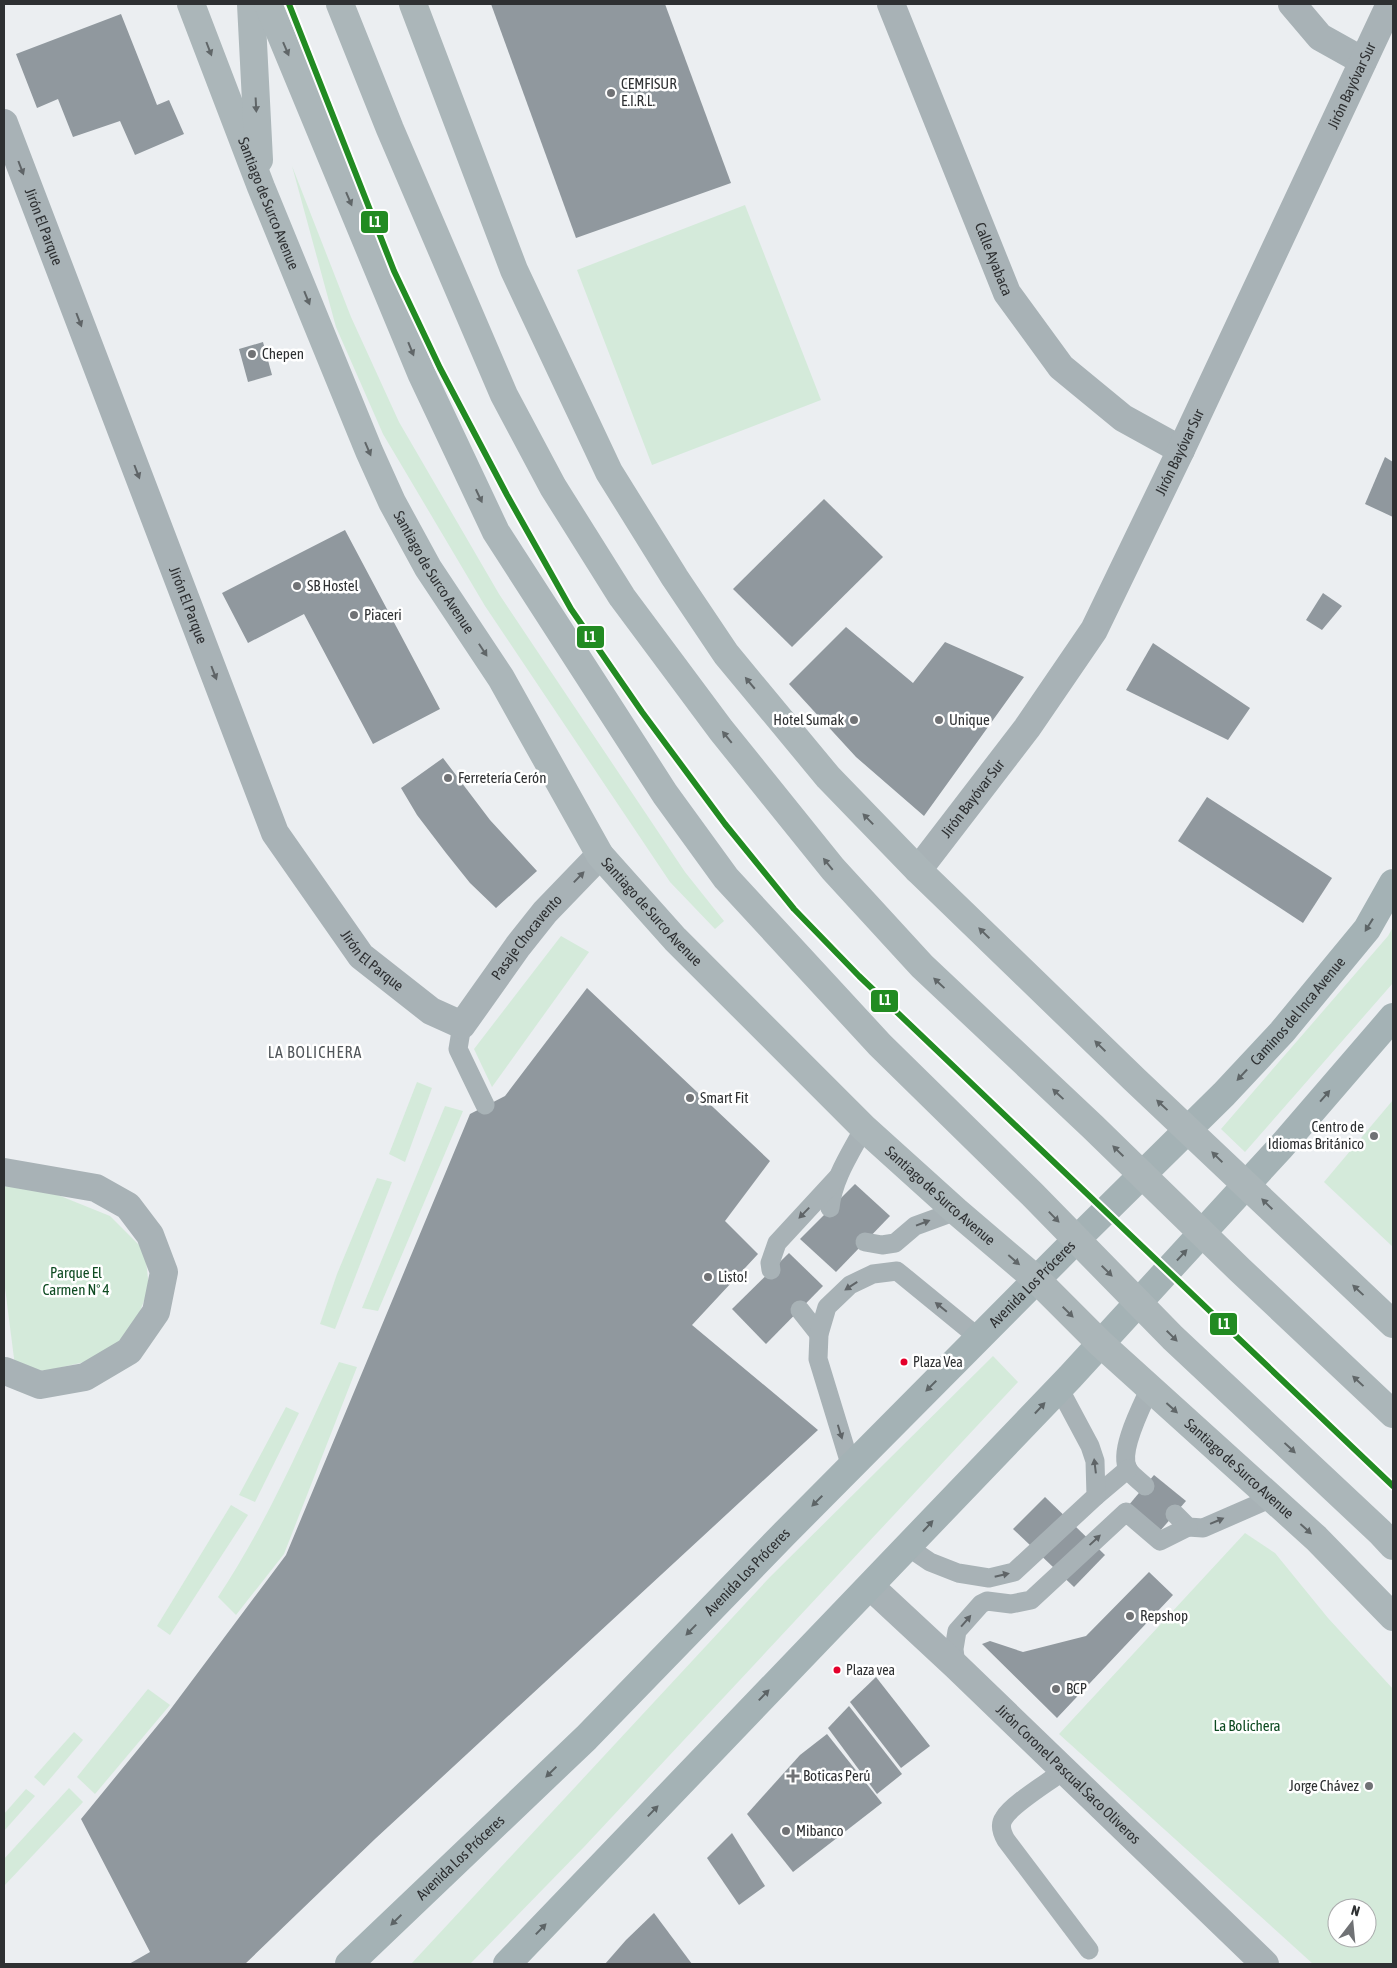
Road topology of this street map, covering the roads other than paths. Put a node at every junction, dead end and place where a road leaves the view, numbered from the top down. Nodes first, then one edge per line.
1 (191, 4) edge
2 (251, 4) edge
3 (268, 4) edge
4 (340, 4) edge
5 (413, 4) edge
6 (891, 4) edge
7 (1292, 4) edge
8 (1390, 4) edge
9 (1363, 61) junction
10 (4, 123) edge
11 (261, 187) junction
12 (1181, 450) junction
13 (600, 855) junction
14 (918, 870) junction
15 (1393, 882) edge
16 (1393, 1017) edge
17 (462, 1025) junction
18 (485, 1105) dead end
19 (864, 1128) junction
20 (1188, 1130) junction
21 (4, 1172) edge
22 (1142, 1174) junction
23 (837, 1178) junction
24 (1246, 1185) junction
25 (830, 1208) dead end
26 (956, 1211) junction
27 (1202, 1233) junction
28 (1076, 1240) junction
29 (865, 1242) dead end
30 (895, 1243) junction
31 (771, 1270) dead end
32 (897, 1271) junction
33 (1037, 1280) junction
34 (1138, 1302) junction
35 (800, 1310) dead end
36 (1393, 1324) edge
37 (819, 1334) junction
38 (979, 1338) junction
39 (1100, 1343) junction
40 (4, 1371) edge
41 (1059, 1388) junction
42 (1150, 1388) junction
43 (1393, 1414) edge
44 (851, 1467) junction
45 (1128, 1469) junction
46 (1145, 1486) dead end
47 (1096, 1496) junction
48 (1272, 1498) junction
49 (1393, 1546) edge
50 (908, 1547) junction
51 (958, 1573) junction
52 (871, 1587) junction
53 (987, 1600) junction
54 (1393, 1617) edge
55 (956, 1666) junction
56 (1063, 1771) junction
57 (1089, 1950) dead end
58 (349, 1964) edge
59 (507, 1964) edge
60 (1265, 1964) edge

1 -> 11 main road, Santiago de Surco Avenue
2 -> 11 main road
3 -> 28 main road
22 -> 4 main road
14 -> 5 main road
6 - 12 street, Calle Ayabaca
7 - 9 street
8 - 9 street, Jirón Bayóvar Sur
9 - 12 street, Jirón Bayóvar Sur
10 -> 17 street, Jirón El Parque
11 -> 13 main road, Santiago de Surco Avenue
12 - 14 street, Jirón Bayóvar Sur
17 -> 13 street, Pasaje Chocavento
13 - 19 main road, Santiago de Surco Avenue
20 -> 14 main road
15 -> 20 main road, Caminos del Inca Avenue
24 -> 16 main road
17 - 18 lane
19 - 23 lane
19 - 26 main road, Santiago de Surco Avenue
20 - 22 main road, Caminos del Inca Avenue
24 -> 20 main road
21 - 40 street
22 - 27 main road
22 - 28 main road, Avenida Los Próceres
23 - 25 lane
23 -> 31 lane
24 - 27 main road
36 -> 24 main road
30 -> 26 lane
26 -> 33 main road, Santiago de Surco Avenue
34 -> 27 main road
43 -> 27 main road
28 - 33 main road, Avenida Los Próceres
28 -> 34 main road
29 - 30 lane
30 - 32 lane
32 -> 37 lane
38 -> 32 lane
33 - 38 main road, Avenida Los Próceres
33 -> 39 main road, Santiago de Surco Avenue
34 - 39 main road
34 -> 49 main road
35 - 37 lane
37 -> 44 lane
38 -> 44 main road, Avenida Los Próceres
39 - 41 main road
39 - 42 main road, Santiago de Surco Avenue
47 -> 41 lane
50 -> 41 main road
42 - 45 lane
42 -> 48 main road, Santiago de Surco Avenue
44 -> 58 main road, Avenida Los Próceres
45 - 46 lane
45 - 47 lane
51 -> 47 lane
53 -> 48 lane
48 -> 54 main road, Santiago de Surco Avenue
50 - 51 lane
50 - 52 main road
51 - 53 lane
52 - 55 street, Jirón Coronel Pascual Saco Oliveros
59 -> 52 main road
55 -> 53 lane
55 - 56 street, Jirón Coronel Pascual Saco Oliveros
56 - 57 lane
56 - 60 street, Jirón Coronel Pascual Saco Oliveros

